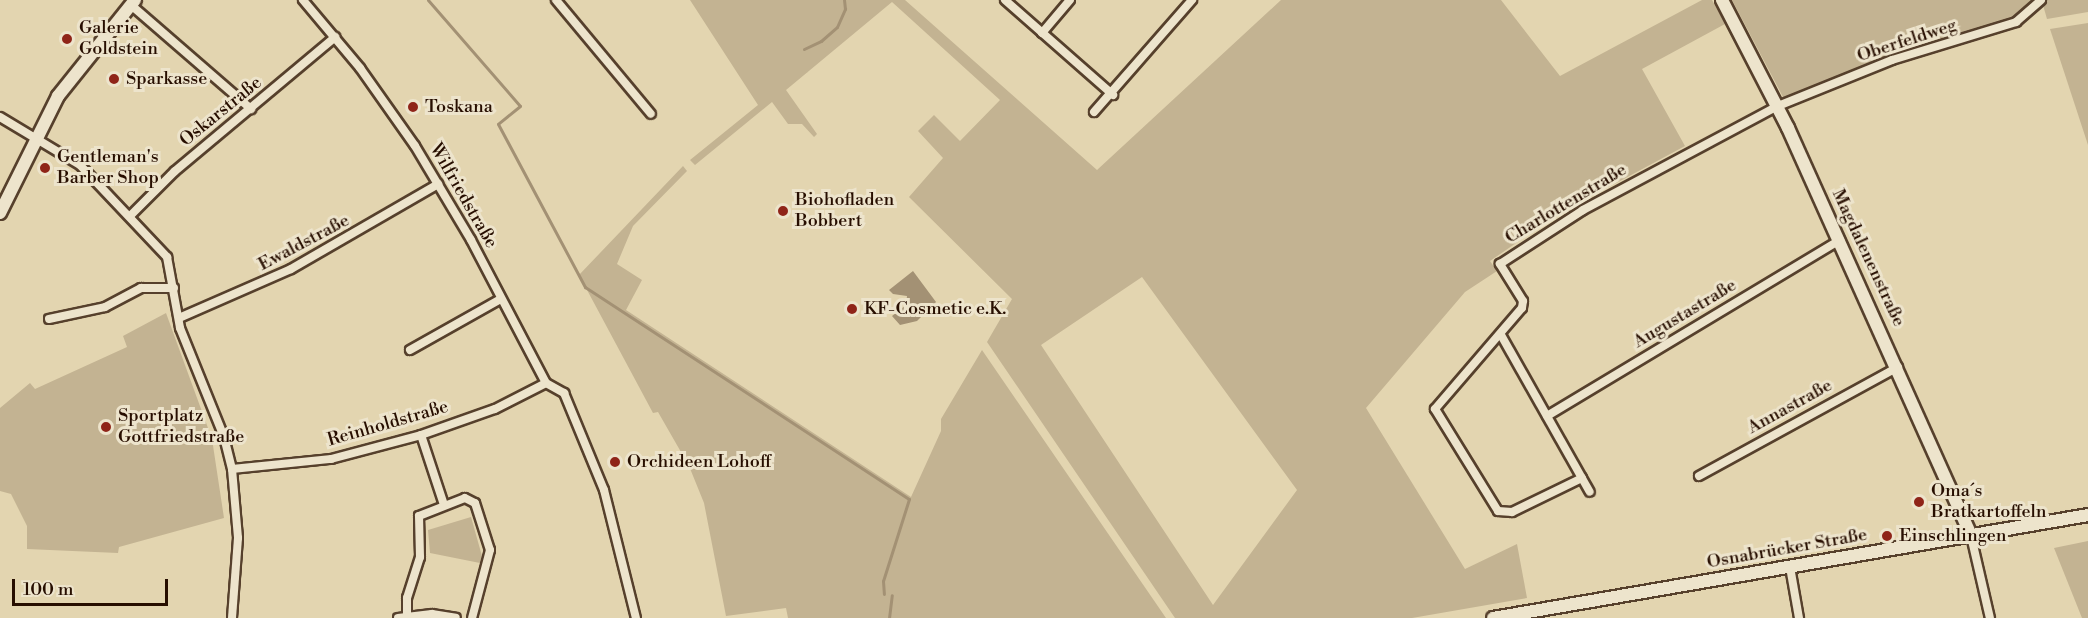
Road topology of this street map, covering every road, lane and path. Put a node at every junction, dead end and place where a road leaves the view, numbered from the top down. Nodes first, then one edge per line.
1 (303, 0) edge
2 (556, 0) edge
3 (1005, 0) edge
4 (1070, 0) edge
5 (1192, 0) edge
6 (1722, 0) edge
7 (2041, 0) edge
8 (133, 2) edge
9 (1042, 33) junction
10 (335, 38) junction
11 (1113, 94) junction
12 (1778, 106) junction
13 (251, 109) junction
14 (1094, 112) dead end
15 (651, 114) dead end
16 (0, 117) edge
17 (35, 138) junction
18 (438, 184) junction
19 (0, 213) edge
20 (131, 215) junction
21 (1840, 240) junction
22 (174, 288) junction
23 (501, 299) junction
24 (178, 318) junction
25 (49, 319) dead end
26 (1501, 335) junction
27 (410, 350) dead end
28 (1898, 367) junction
29 (546, 383) junction
30 (1547, 416) junction
31 (421, 435) junction
32 (232, 469) junction
33 (1699, 476) dead end
34 (1582, 478) junction
35 (1590, 492) dead end
36 (444, 505) junction
37 (2088, 515) edge
38 (1971, 536) junction
39 (1790, 567) junction
40 (407, 615) junction
41 (232, 618) edge
42 (398, 618) edge
43 (456, 618) edge
44 (472, 618) edge
45 (636, 618) edge
46 (1493, 618) edge
47 (1799, 618) edge
48 (1990, 618) edge

1 - 10 street, Wilfriedstraße
2 - 15 street
3 - 9 street
4 - 9 street
5 - 11 street
6 - 12 street, Magdalenenstraße
7 - 12 street, Oberfeldweg
8 - 13 street
8 - 17 street
9 - 11 street
10 - 13 street, Oskarstraße
10 - 18 street, Wilfriedstraße
11 - 14 street
12 - 21 street, Magdalenenstraße
12 - 26 street, Charlottenstraße
13 - 20 street, Oskarstraße
16 - 17 street
17 - 19 street
17 - 20 street
18 - 23 street, Wilfriedstraße
18 - 24 street, Ewaldstraße
20 - 22 street
21 - 28 street, Magdalenenstraße
21 - 30 street, Augustastraße
22 - 24 street
22 - 25 street
23 - 27 street
23 - 29 street, Wilfriedstraße
24 - 32 street
26 - 30 street
26 - 34 street, Charlottenstraße
28 - 33 street, Annastraße
28 - 38 street, Magdalenenstraße
29 - 31 street, Reinholdstraße
29 - 45 street, Wilfriedstraße
30 - 34 street
31 - 32 street, Reinholdstraße
31 - 36 street
32 - 41 street
34 - 35 street
36 - 40 street
36 - 44 street
37 - 38 street, Osnabrücker Straße
38 - 39 street, Osnabrücker Straße
38 - 48 street
39 - 46 street, Osnabrücker Straße
39 - 47 street
40 - 42 street
40 - 43 street

